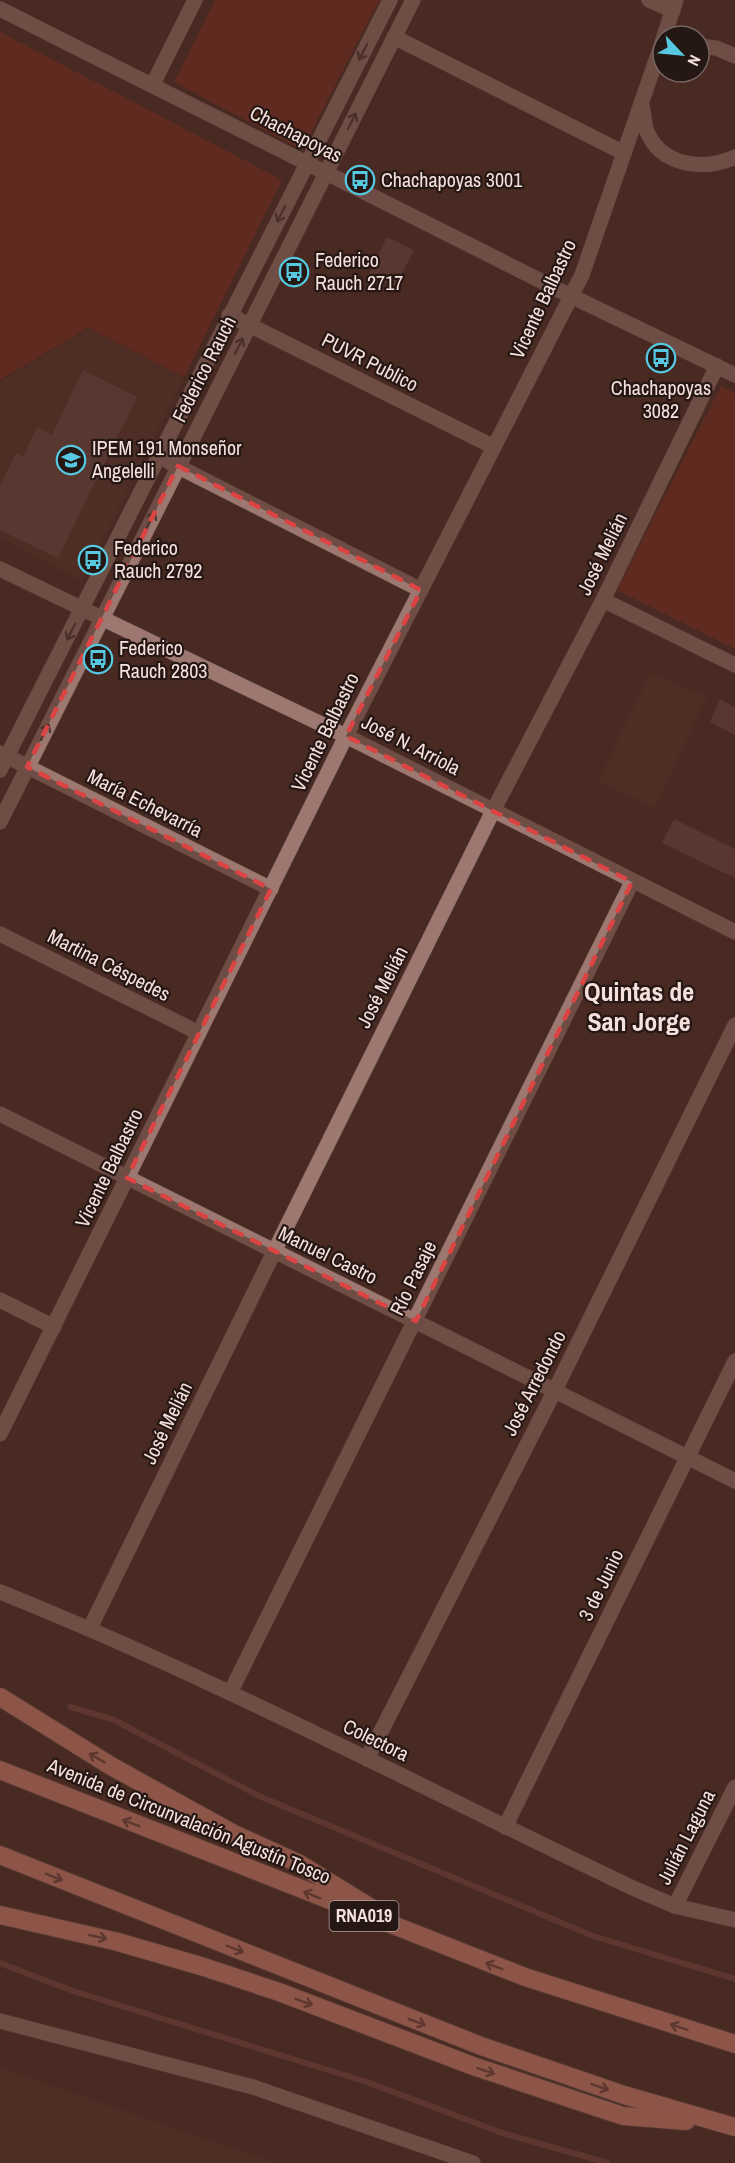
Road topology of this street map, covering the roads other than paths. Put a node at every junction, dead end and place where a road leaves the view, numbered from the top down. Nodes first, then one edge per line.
1 (195, 0) edge
2 (390, 0) edge
3 (413, 0) edge
4 (649, 0) edge
5 (675, 6) edge
6 (0, 9) edge
7 (669, 24) edge
8 (394, 38) junction
9 (711, 47) edge
10 (735, 56) edge
11 (651, 74) edge
12 (651, 77) edge
13 (649, 80) junction
14 (153, 84) junction
15 (642, 102) junction
16 (624, 153) junction
17 (735, 157) edge
18 (308, 162) junction
19 (326, 173) junction
20 (571, 296) junction
21 (229, 315) junction
22 (250, 325) junction
23 (717, 366) junction
24 (735, 375) edge
25 (492, 446) junction
26 (159, 457) junction
27 (178, 466) junction
28 (0, 569) edge
29 (421, 590) junction
30 (603, 600) junction
31 (82, 609) junction
32 (102, 620) junction
33 (735, 665) edge
34 (346, 736) junction
35 (2, 760) edge
36 (27, 767) junction
37 (494, 811) junction
38 (0, 822) edge
39 (632, 882) junction
40 (271, 890) junction
41 (735, 932) edge
42 (0, 934) edge
43 (735, 1025) edge
44 (199, 1033) junction
45 (0, 1114) edge
46 (127, 1178) junction
47 (274, 1252) junction
48 (0, 1300) edge
49 (416, 1321) junction
50 (54, 1327) junction
51 (735, 1361) edge
52 (555, 1390) junction
53 (0, 1434) edge
54 (688, 1457) junction
55 (735, 1480) edge
56 (0, 1592) edge
57 (90, 1628) junction
58 (230, 1693) junction
59 (0, 1697) edge
60 (367, 1759) junction
61 (0, 1770) edge
62 (735, 1787) edge
63 (505, 1827) junction
64 (0, 1855) edge
65 (675, 1906) junction
66 (0, 1915) edge
67 (735, 1920) edge
68 (424, 1939) junction
69 (0, 2021) edge
70 (735, 2044) edge
71 (733, 2126) edge
72 (473, 2163) edge

1 - 14 street
2 -> 18 street, Federico Rauch
3 - 8 street, Federico Rauch
4 - 5 street
5 - 7 street, Vicente Balbastro
6 - 14 street, Chachapoyas
8 - 16 street
19 -> 8 street, Federico Rauch
9 - 10 street
11 - 13 street, Vicente Balbastro
12 - 13 street
13 - 15 street, Vicente Balbastro
14 - 18 street, Chachapoyas
15 - 16 street, Vicente Balbastro
15 - 17 street
16 - 20 street, Vicente Balbastro
18 - 19 street, Chachapoyas
18 -> 21 street, Federico Rauch
19 - 20 street, Chachapoyas
19 - 22 street, Federico Rauch
20 - 23 street, Chachapoyas
20 - 25 street, Vicente Balbastro
21 - 22 street, PUVR Publico
21 - 26 street, Federico Rauch
22 - 25 street, PUVR Publico
27 -> 22 street, Federico Rauch
23 - 24 street, Chachapoyas
23 - 30 street, José Melián
25 - 29 street, Vicente Balbastro
26 - 27 street
26 - 31 street, Federico Rauch
27 - 29 street
32 -> 27 street, Federico Rauch
28 - 31 street, José N. Arriola
29 - 34 street, Vicente Balbastro
30 - 33 street
30 - 37 street, José Melián
31 - 32 street, José N. Arriola
31 -> 35 street, Federico Rauch
32 - 34 street, José N. Arriola
36 -> 32 street, Federico Rauch
34 - 37 street, José N. Arriola
34 - 40 street, Vicente Balbastro
35 - 36 street, María Echevarría
36 - 38 street, Federico Rauch
36 - 40 street, María Echevarría
37 - 39 street, José N. Arriola
37 - 47 street, José Melián
39 - 41 street, José N. Arriola
39 - 49 street, Río Pasaje
40 - 44 street, Vicente Balbastro
42 - 44 street, Martina Céspedes
43 - 52 street, José Arredondo
44 - 46 street, Vicente Balbastro
45 - 46 street, Manuel Castro
46 - 47 street, Manuel Castro
46 - 50 street, Vicente Balbastro
47 - 49 street, Manuel Castro
47 - 57 street, José Melián
48 - 50 street
49 - 52 street, Manuel Castro
49 - 58 street, Río Pasaje
50 - 53 street, Vicente Balbastro
51 - 54 street, 3 de Junio
52 - 54 street, Manuel Castro
52 - 60 street, José Arredondo
54 - 55 street, Manuel Castro
54 - 63 street, 3 de Junio
56 - 57 street, Colectora
57 - 58 street, Colectora
58 - 60 street, Colectora
68 -> 59 highway
60 - 63 street, Colectora
68 -> 61 highway, Avenida de Circunvalación Agustín Tosco / RNA019
62 - 65 street, Julián Laguna
63 - 65 street, Colectora
64 -> 71 highway
65 - 67 street, Colectora
66 -> 71 highway
70 -> 68 highway, Avenida de Circunvalación Agustín Tosco / RNA019
69 - 72 street

